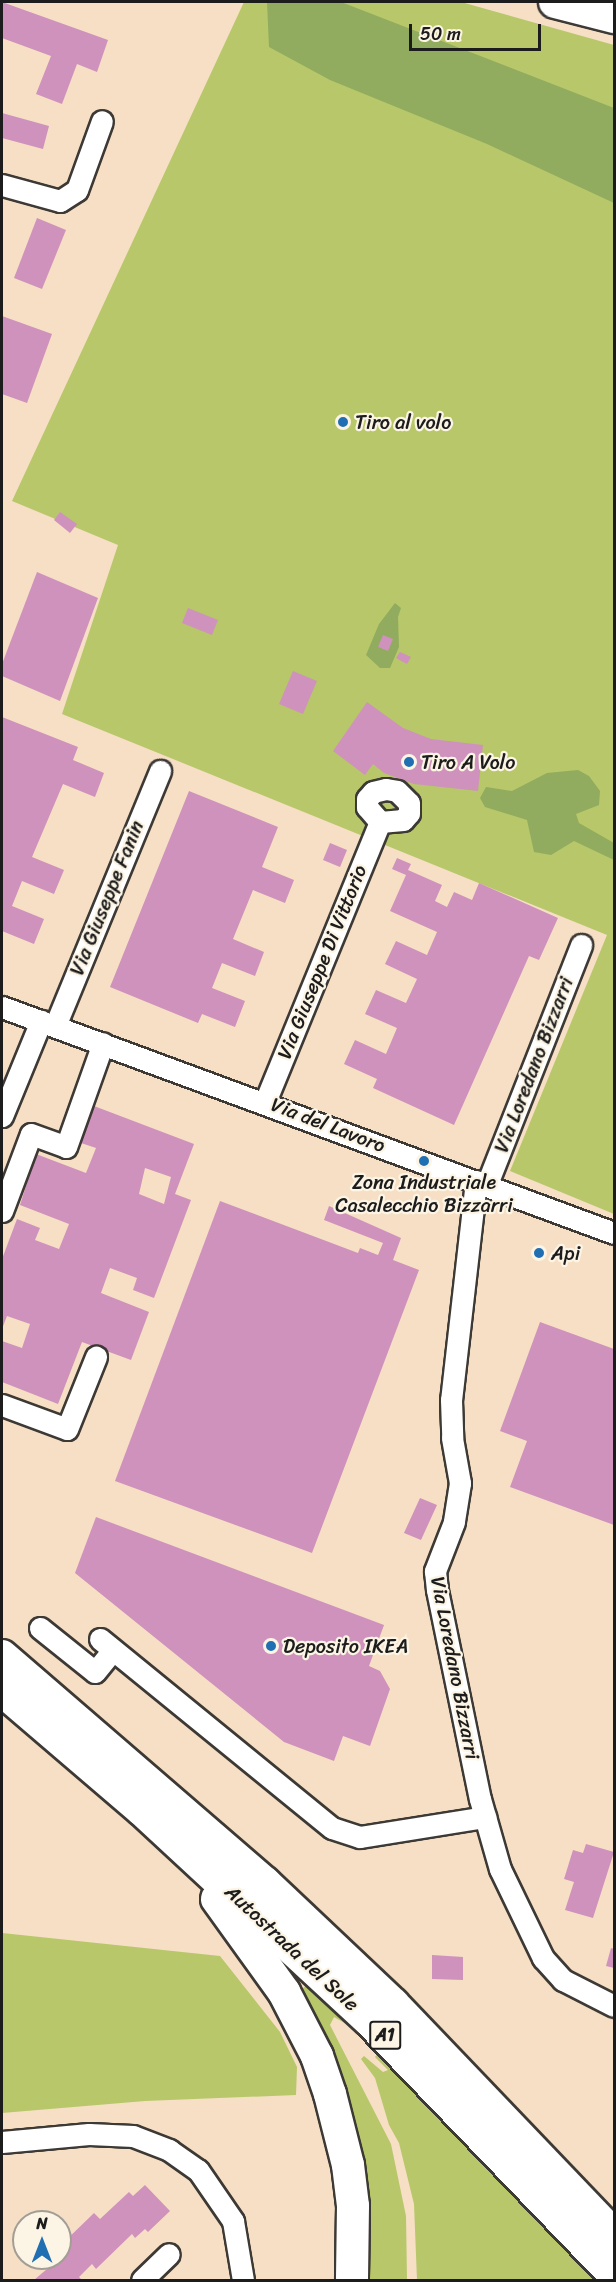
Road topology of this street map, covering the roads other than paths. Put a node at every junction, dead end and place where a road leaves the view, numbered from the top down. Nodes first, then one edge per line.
1 (555, 2) edge
2 (615, 17) edge
3 (102, 121) dead end
4 (2, 185) edge
5 (160, 771) dead end
6 (380, 822) dead end
7 (581, 945) dead end
8 (2, 1007) edge
9 (48, 1023) junction
10 (103, 1043) junction
11 (265, 1102) junction
12 (2, 1116) edge
13 (481, 1183) junction
14 (2, 1211) edge
15 (615, 1233) edge
16 (96, 1357) dead end
17 (2, 1405) edge
18 (40, 1628) dead end
19 (2, 1656) edge
20 (2, 1690) edge
21 (141, 1809) junction
22 (485, 1816) junction
23 (615, 2006) edge
24 (500, 2112) junction
25 (2, 2142) edge
26 (615, 2204) edge
27 (615, 2235) edge
28 (169, 2254) dead end
29 (615, 2275) edge
30 (142, 2280) edge
31 (243, 2280) edge
32 (352, 2280) edge

1 - 2 highway
3 - 4 street
5 - 9 street, Via Giuseppe Fanin
6 - 11 street, Via Giuseppe Di Vittorio
7 - 13 street, Via Loredano Bizzarri
8 - 9 street, Via del Lavoro
9 - 10 street, Via del Lavoro
9 - 12 street
10 - 11 street, Via del Lavoro
10 - 14 street
11 - 13 street, Via del Lavoro
13 - 15 street, Via del Lavoro
13 - 22 street, Via Loredano Bizzarri
16 - 17 street
18 - 22 street
19 - 24 highway, Autostrada del Sole / A1
20 - 21 highway, Autostrada del Sole / A1
21 - 29 highway, Autostrada del Sole / A1
21 - 32 highway
22 - 23 street, Via Loredano Bizzarri
24 - 26 highway
24 - 27 highway, Autostrada del Sole / A1
25 - 31 street
28 - 30 street

